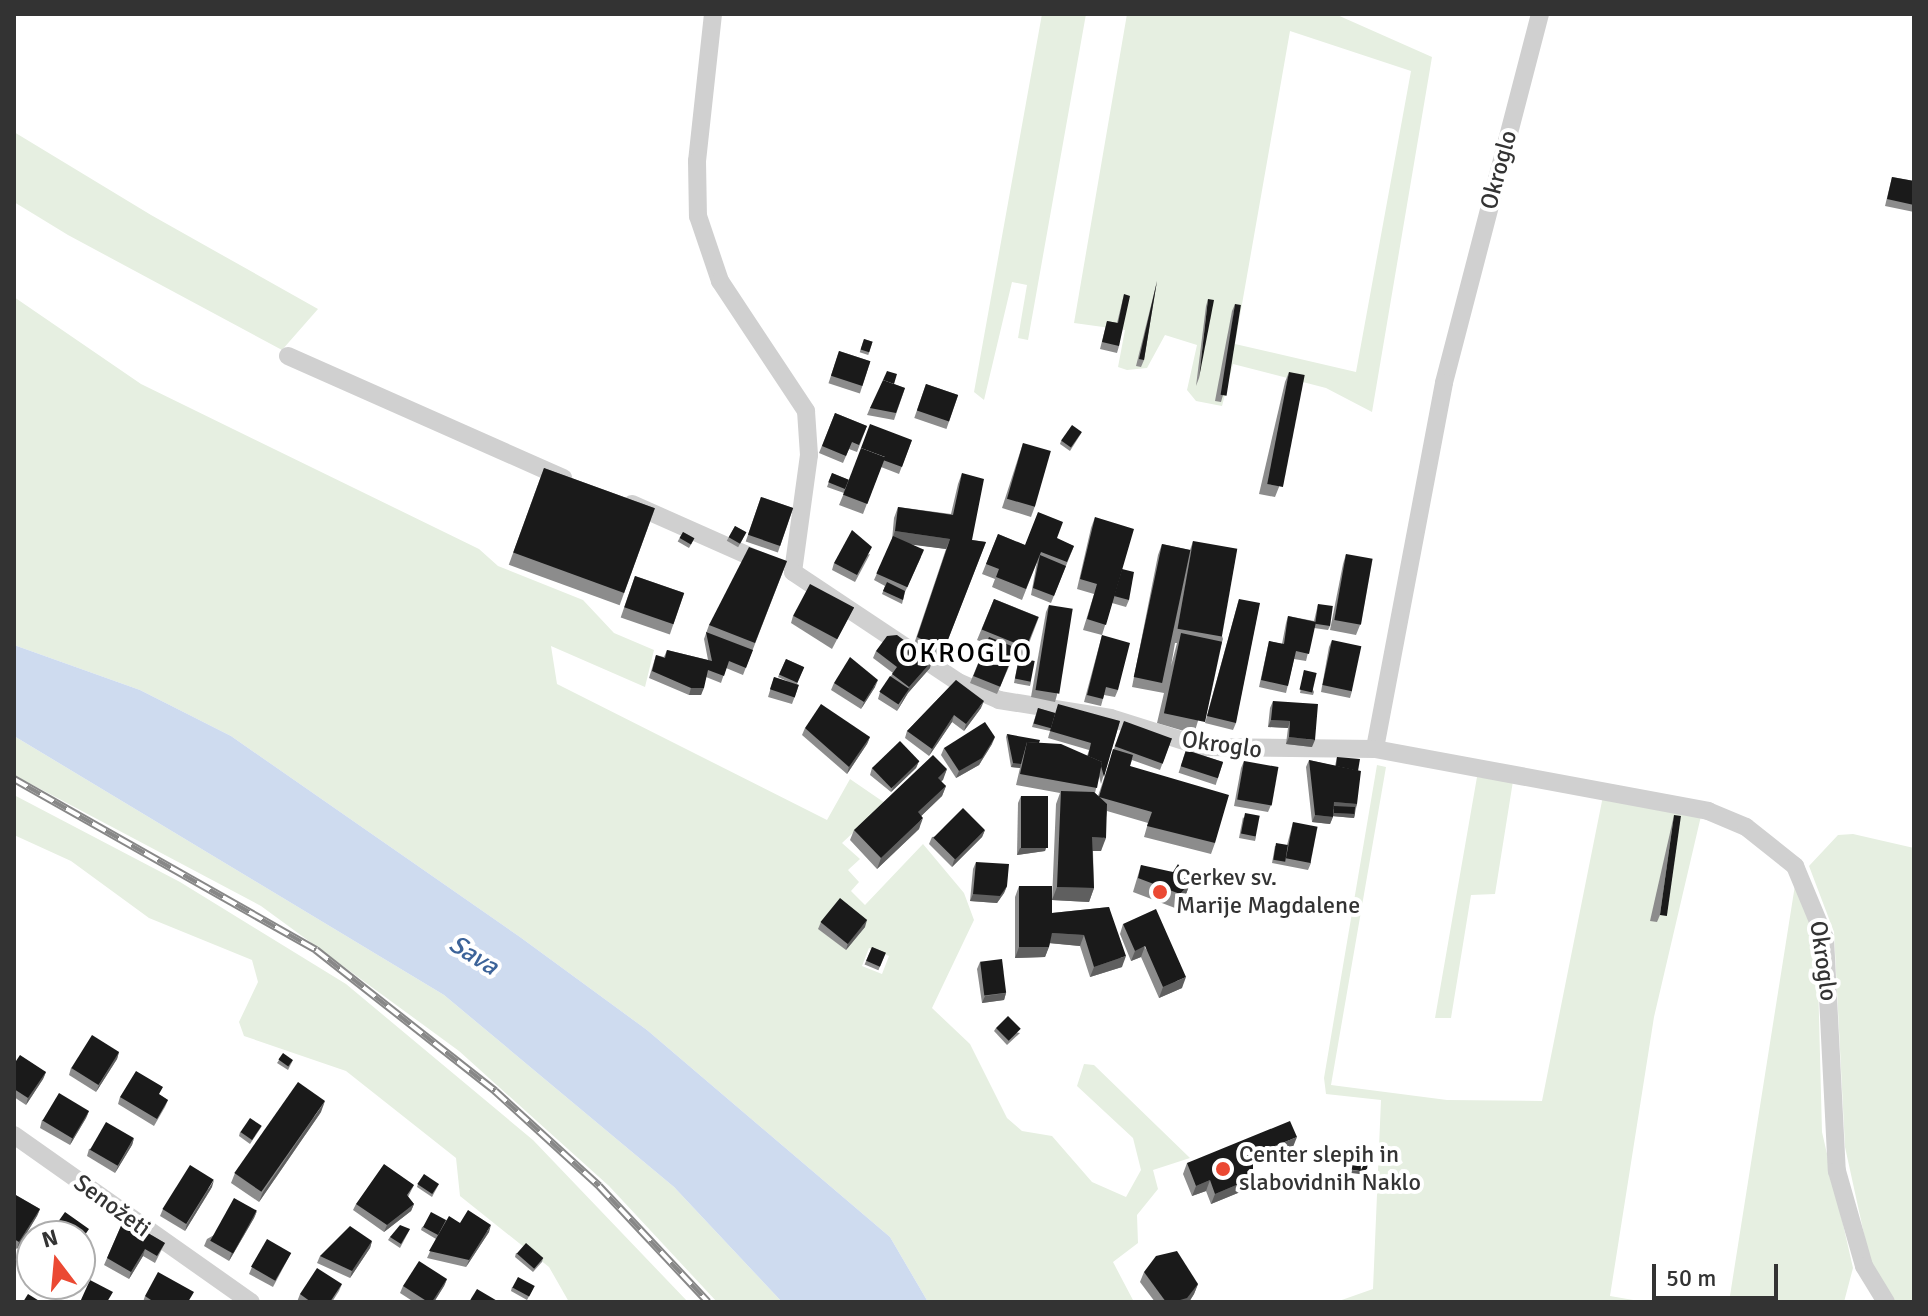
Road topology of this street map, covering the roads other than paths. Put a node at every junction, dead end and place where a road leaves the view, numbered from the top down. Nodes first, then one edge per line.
1 (713, 14) edge
2 (1540, 14) edge
3 (288, 356) dead end
4 (578, 483) edge
5 (607, 494) edge
6 (793, 572) junction
7 (1375, 749) junction
8 (14, 1135) edge
9 (251, 1302) edge
10 (1886, 1302) edge

1 - 6 street
2 - 7 street, Okroglo
3 - 4 street
5 - 6 street, Okroglo
6 - 7 street, Okroglo
7 - 10 street, Okroglo
8 - 9 street, Senožeti

